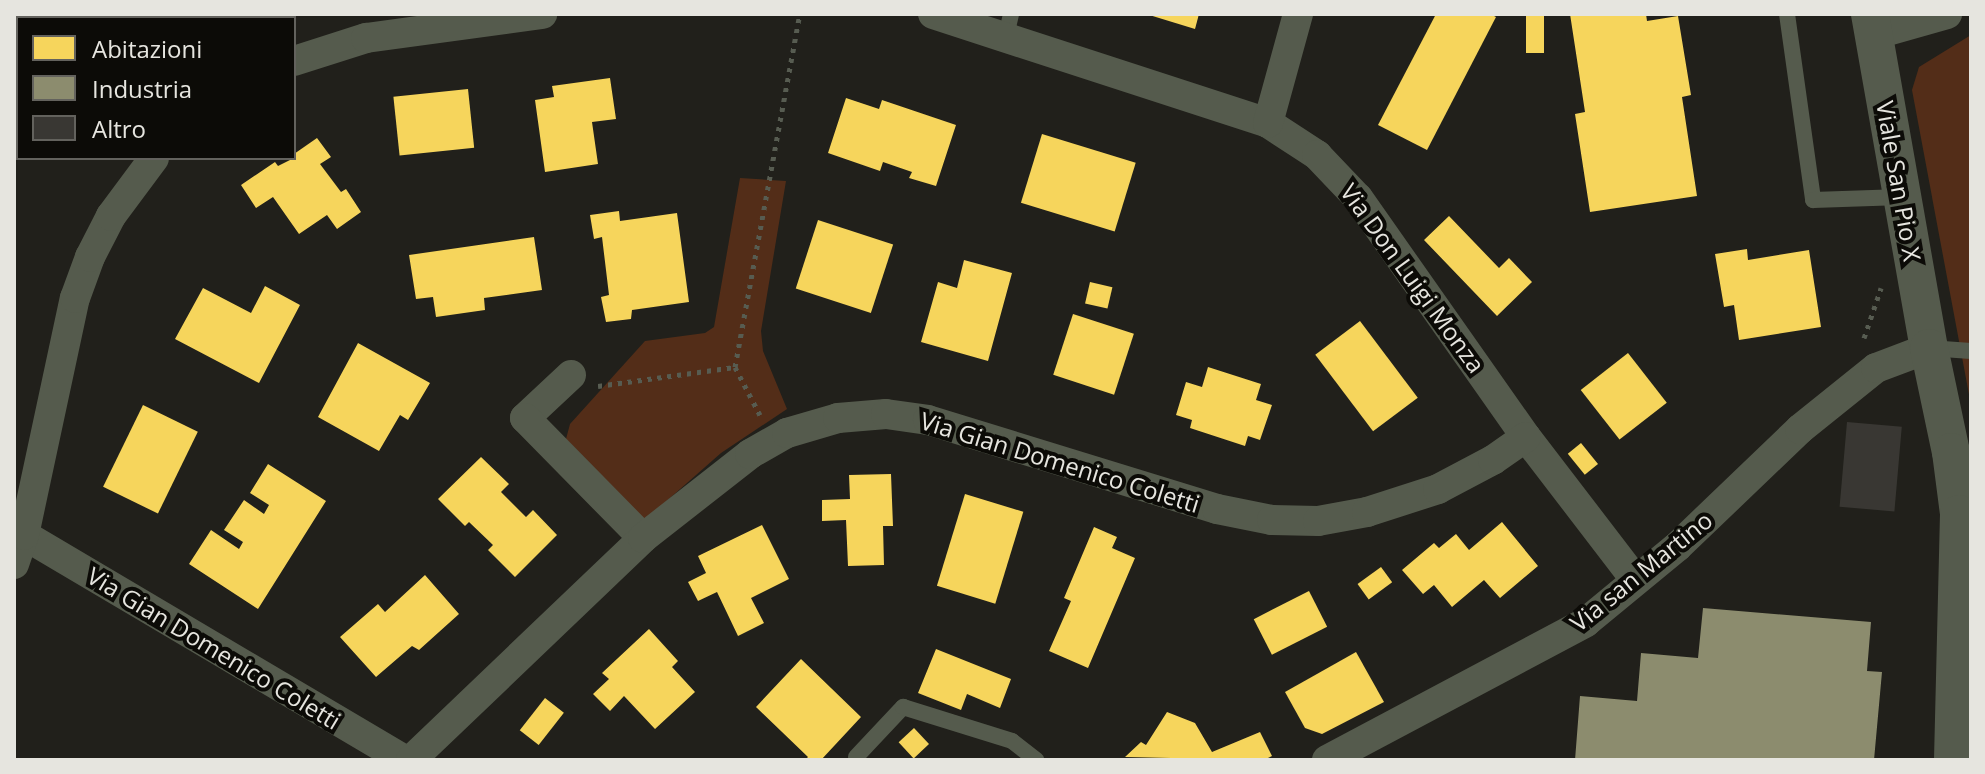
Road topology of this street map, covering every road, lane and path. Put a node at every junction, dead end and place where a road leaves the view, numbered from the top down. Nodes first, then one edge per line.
1 (542, 14) edge
2 (800, 14) edge
3 (933, 14) edge
4 (1298, 14) edge
5 (1787, 14) edge
6 (1947, 14) edge
7 (1872, 24) edge
8 (1009, 25) edge
9 (296, 60) edge
10 (1268, 123) junction
11 (153, 160) edge
12 (1902, 197) junction
13 (1929, 348) junction
14 (1971, 351) edge
15 (735, 367) junction
16 (571, 375) joint
17 (1526, 437) junction
18 (773, 441) junction
19 (24, 535) junction
20 (643, 538) junction
21 (14, 564) edge
22 (1635, 579) junction
23 (856, 757) dead end
24 (404, 760) edge
25 (411, 760) edge
26 (1036, 760) edge
27 (1327, 760) edge
28 (1953, 760) edge

1 - 9 street
2 - 15 path
3 - 8 street, Via Don Luigi Monza
4 - 10 street
5 - 12 lane
6 - 7 street
7 - 12 street, Viale San Pio X
8 - 10 street, Via Don Luigi Monza
10 - 17 street, Via Don Luigi Monza
11 - 19 street
12 - 13 street, Viale San Pio X
13 - 14 lane
13 - 22 street, Via san Martino
13 - 28 street, Viale San Pio X
15 - 16 path
15 - 18 path
16 - 20 street
17 - 18 street, Via Gian Domenico Coletti
17 - 22 street, Via Don Luigi Monza
18 - 20 street, Via Gian Domenico Coletti
19 - 21 street
19 - 24 street, Via Gian Domenico Coletti
20 - 25 street, Via Gian Domenico Coletti
22 - 27 street, Via san Martino
23 - 26 lane

